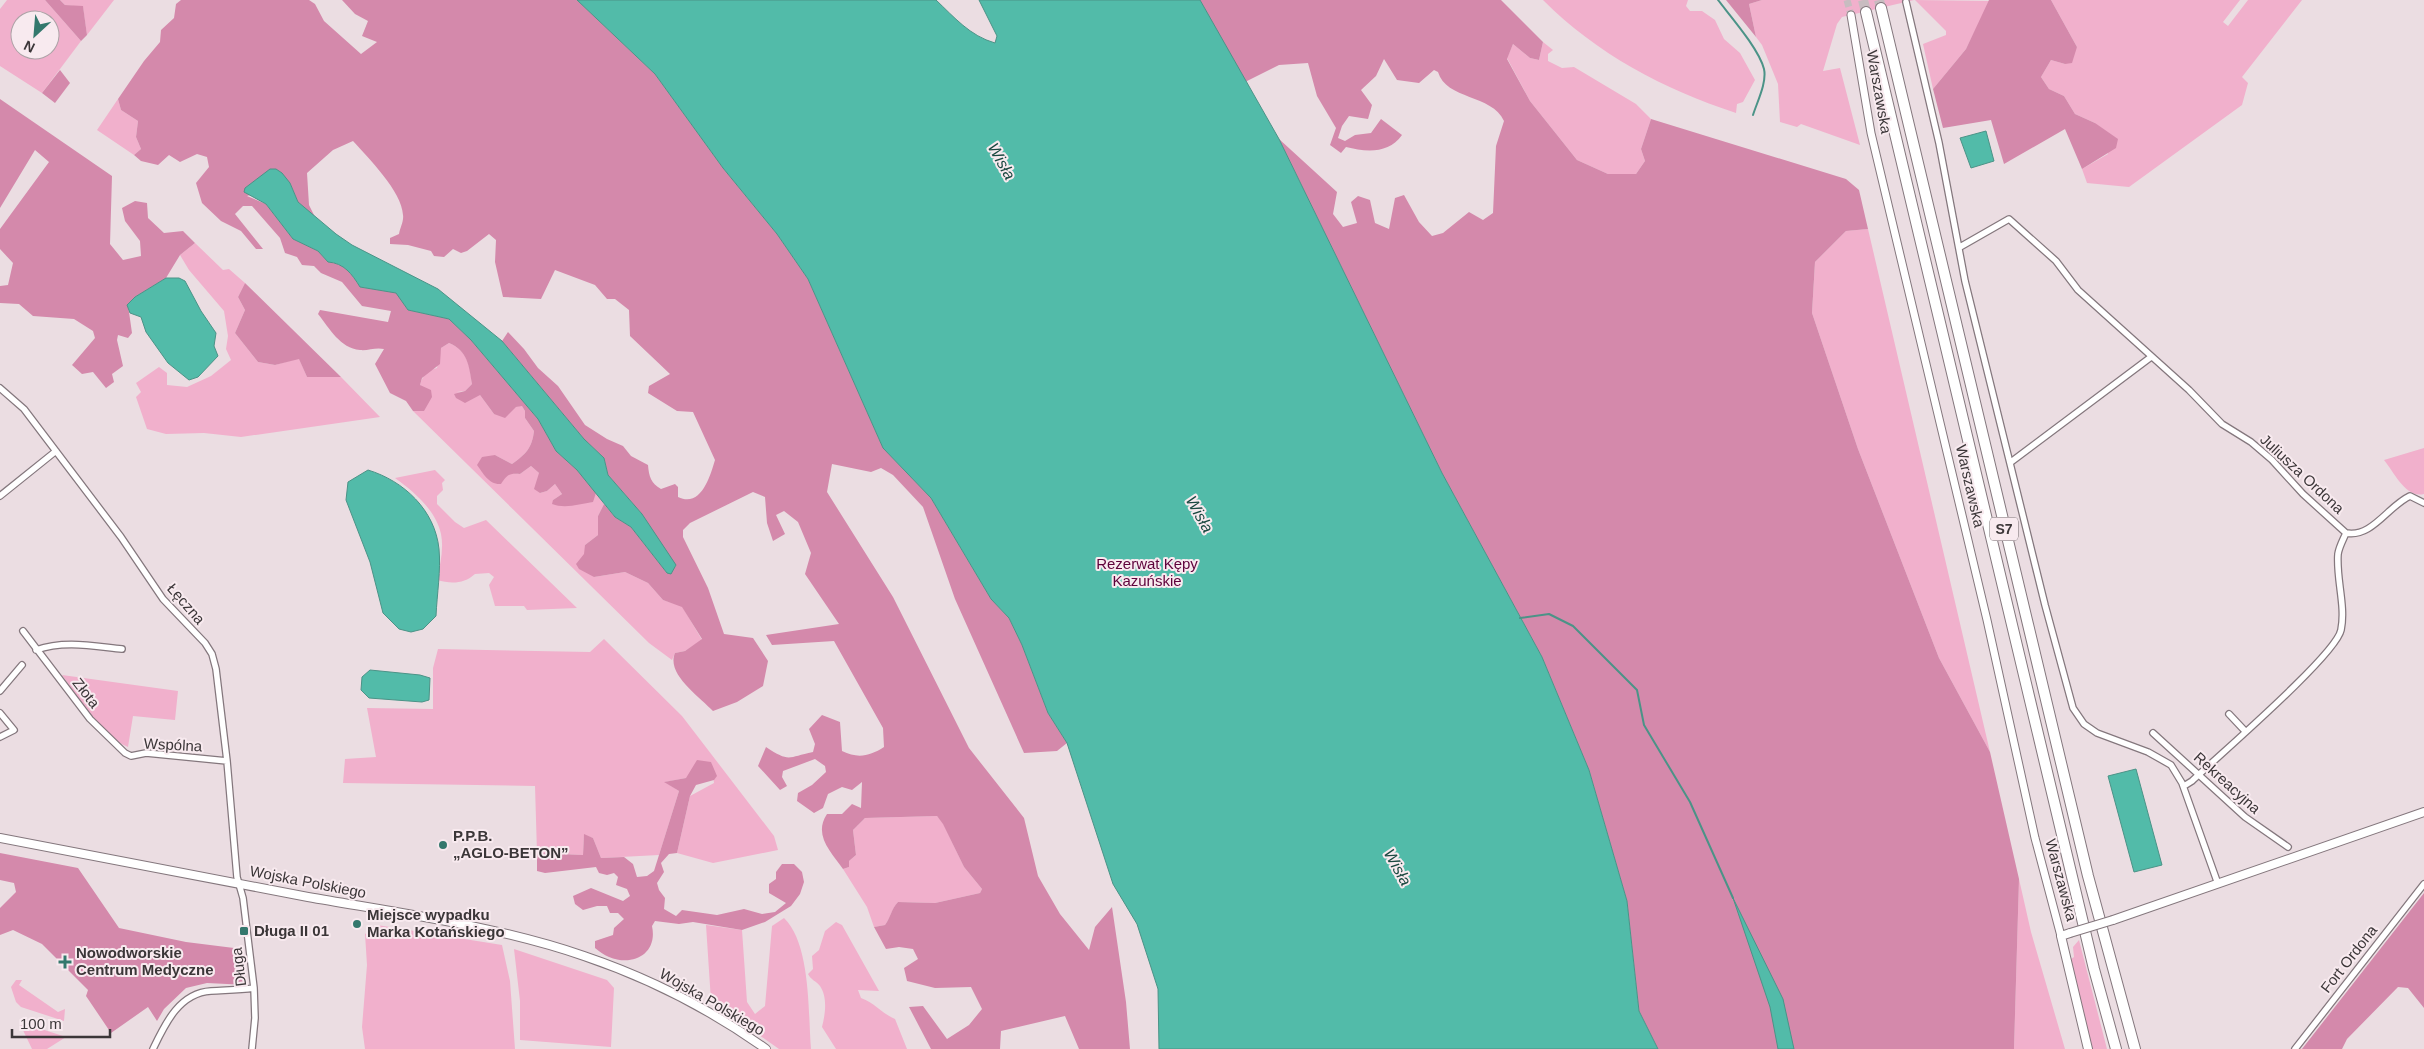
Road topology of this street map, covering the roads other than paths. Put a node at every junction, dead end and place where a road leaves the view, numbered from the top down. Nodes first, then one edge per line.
1 (1906, 2) dead end
2 (1881, 8) tunnel mouth
3 (1866, 12) tunnel mouth
4 (1851, 15) tunnel mouth
5 (1960, 247) junction
6 (2151, 357) junction
7 (0, 388) edge
8 (56, 451) junction
9 (2011, 462) junction
10 (0, 496) edge
11 (2424, 503) edge
12 (2346, 533) junction
13 (23, 631) dead end
14 (122, 649) dead end
15 (36, 650) junction
16 (22, 664) dead end
17 (0, 691) edge
18 (0, 713) edge
19 (2230, 714) dead end
20 (2245, 731) junction
21 (2153, 734) dead end
22 (0, 737) edge
23 (119, 749) joint
24 (227, 761) junction
25 (2199, 774) junction
26 (2184, 786) junction
27 (2424, 812) edge
28 (0, 838) edge
29 (2288, 847) dead end
30 (239, 883) junction
31 (2218, 884) junction
32 (2424, 884) edge
33 (2061, 936) junction
34 (254, 988) junction
35 (153, 1049) edge
36 (252, 1049) edge
37 (766, 1049) edge
38 (2088, 1049) edge
39 (2116, 1049) edge
40 (2135, 1049) edge
41 (2295, 1049) edge

1 - 5 street
2 - 40 highway, S7
3 - 39 highway, S7
4 - 33 street, Warszawska
5 - 6 street, Juliusza Ordona
5 - 9 street
6 - 9 street
6 - 12 street, Juliusza Ordona
7 - 8 street, Łęczna
8 - 10 street
8 - 24 street, Łęczna
9 - 26 street
11 - 12 street
12 - 20 street, Juliusza Ordona
13 - 15 street, Złota
14 - 15 street
15 - 23 street, Złota
16 - 17 street
18 - 22 street
19 - 20 street
20 - 25 street, Juliusza Ordona
21 - 25 street, Rekreacyjna
23 - 24 street, Wspólna
24 - 30 street, Łęczna
25 - 26 street, Juliusza Ordona
25 - 29 street, Rekreacyjna
26 - 31 street
27 - 31 main road
28 - 30 main road, Wojska Polskiego
30 - 34 street, Długa
30 - 37 main road, Wojska Polskiego
31 - 33 main road, bridge
32 - 41 street, Fort Ordona
33 - 38 main road, Warszawska
34 - 35 street
34 - 36 street, Długa

